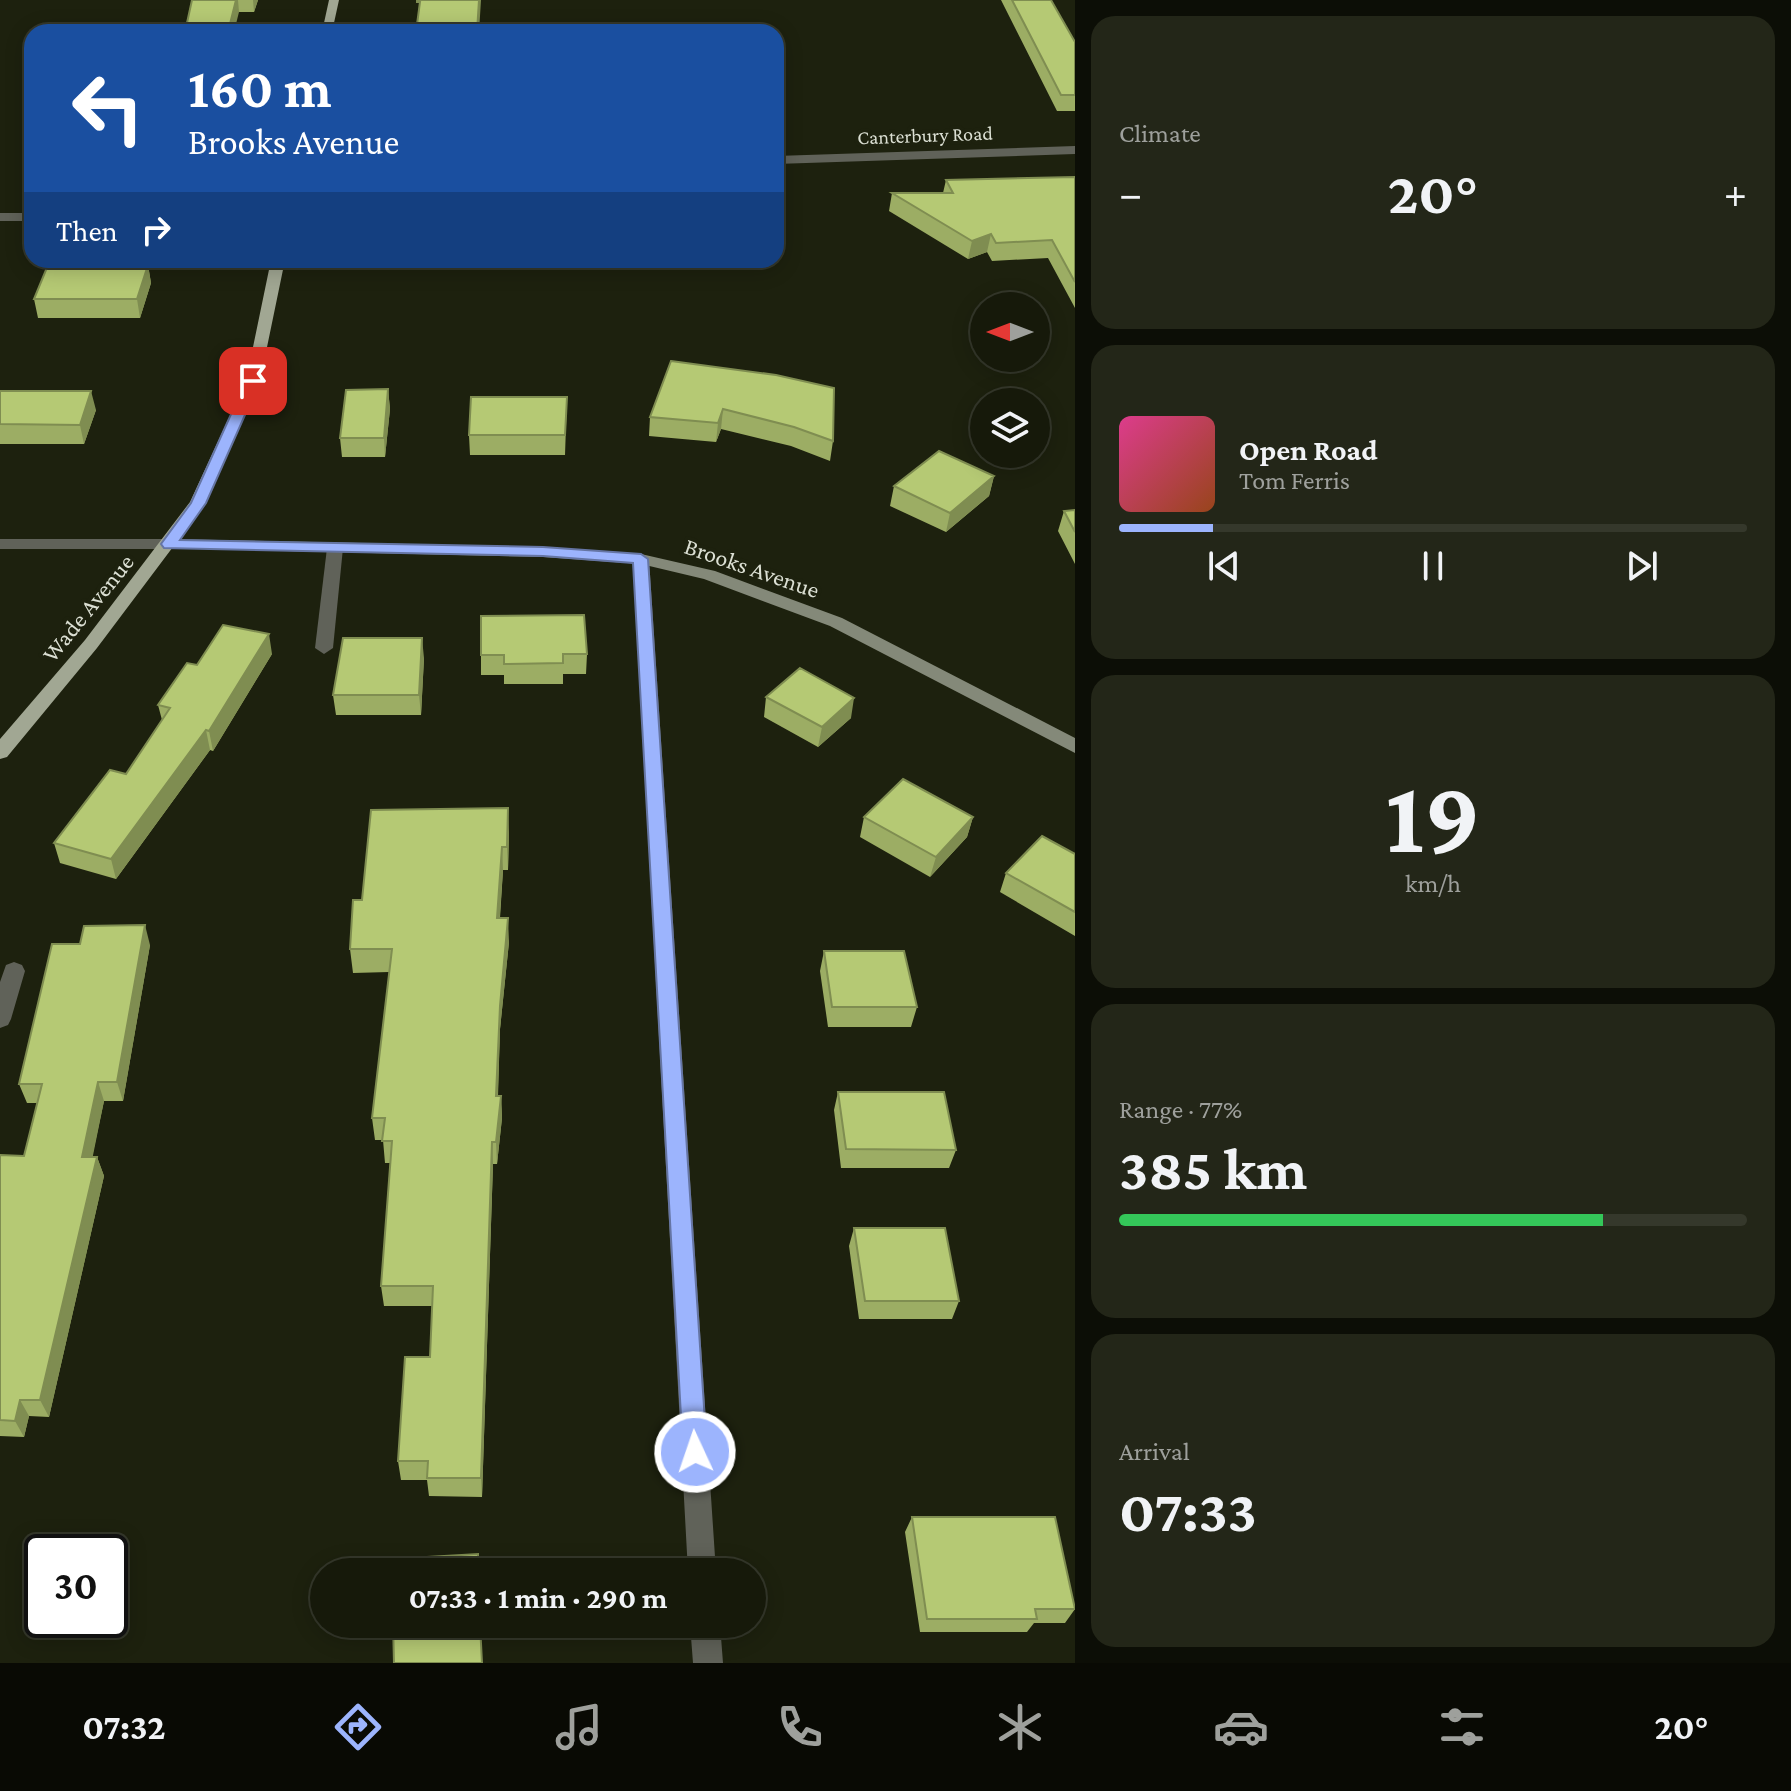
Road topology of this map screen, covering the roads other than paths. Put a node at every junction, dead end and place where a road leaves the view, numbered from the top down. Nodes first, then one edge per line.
1 (334, 0) edge
2 (329, 24) edge
3 (1075, 150) edge
4 (784, 160) edge
5 (0, 217) edge
6 (24, 217) edge
7 (276, 268) edge
8 (0, 544) edge
9 (169, 544) junction
10 (335, 548) junction
11 (641, 559) junction
12 (324, 648) dead end
13 (1075, 746) edge
14 (0, 752) edge
15 (14, 971) dead end
16 (0, 1019) edge
17 (701, 1558) edge
18 (706, 1638) edge
19 (708, 1663) edge

1 - 2 main road
3 - 4 street, Canterbury Road
5 - 6 street
7 - 9 main road, Wade Avenue
8 - 9 street, Brooks Avenue
9 - 10 main road, Brooks Avenue
9 - 14 main road, Wade Avenue
10 - 11 main road, Brooks Avenue
10 - 12 street
11 - 13 main road, Brooks Avenue
11 - 17 street
15 - 16 street
18 - 19 street

